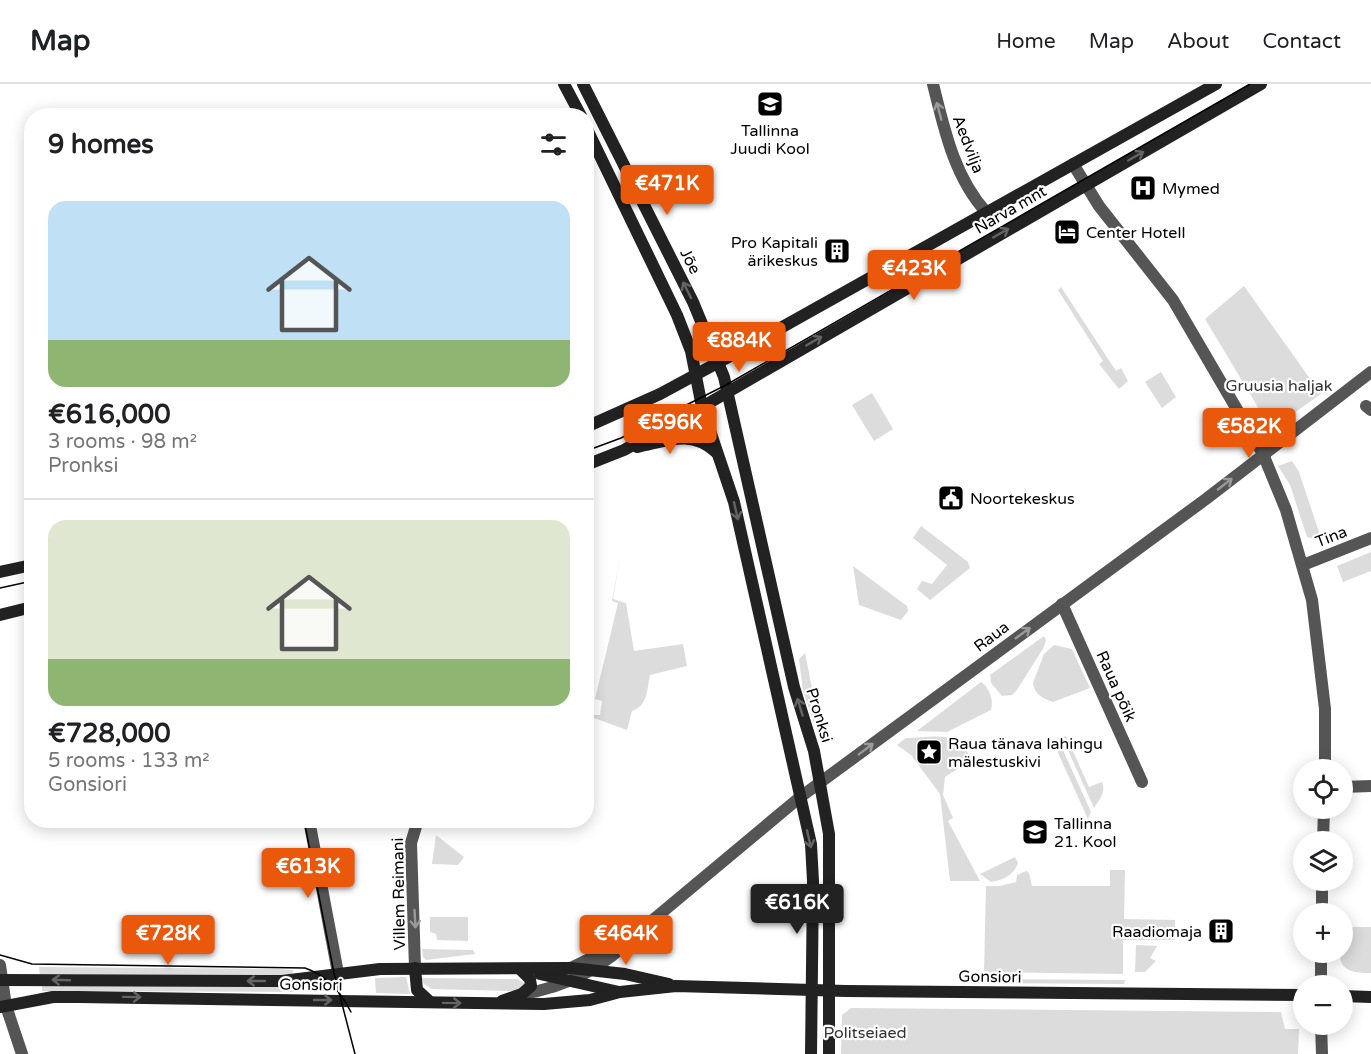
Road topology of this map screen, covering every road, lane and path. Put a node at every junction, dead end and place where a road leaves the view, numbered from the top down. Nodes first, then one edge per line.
1 (564, 84) edge
2 (583, 84) edge
3 (933, 84) edge
4 (1216, 84) edge
5 (1261, 84) edge
6 (577, 108) edge
7 (594, 144) edge
8 (1073, 164) junction
9 (1085, 185) junction
10 (986, 212) junction
11 (720, 362) junction
12 (1371, 372) edge
13 (695, 375) junction
14 (727, 392) junction
15 (702, 407) junction
16 (594, 423) edge
17 (624, 450) junction
18 (1263, 454) junction
19 (719, 455) junction
20 (594, 462) edge
21 (1371, 538) edge
22 (1303, 564) junction
23 (24, 567) edge
24 (0, 572) edge
25 (1062, 604) junction
26 (24, 609) edge
27 (0, 615) edge
28 (1325, 759) edge
29 (1142, 782) dead end
30 (819, 784) junction
31 (1371, 786) edge
32 (1353, 787) edge
33 (799, 798) junction
34 (311, 828) edge
35 (416, 828) edge
36 (636, 934) junction
37 (0, 965) edge
38 (415, 968) junction
39 (521, 970) junction
40 (593, 970) junction
41 (338, 973) junction
42 (571, 975) junction
43 (1, 980) edge
44 (676, 986) junction
45 (811, 989) junction
46 (830, 990) junction
47 (620, 992) junction
48 (522, 994) junction
49 (1293, 995) edge
50 (1353, 996) edge
51 (1371, 997) edge
52 (430, 1002) junction
53 (2, 1004) edge
54 (495, 1004) junction
55 (1321, 1035) edge
56 (22, 1054) edge
57 (811, 1054) edge
58 (829, 1054) edge
59 (1322, 1054) edge

1 - 6 main road
11 -> 2 main road, Jõe
10 -> 3 street, Aedvilja
4 - 8 main road, Narva mnt
9 -> 5 main road, Narva mnt
7 - 13 main road
8 - 9 street
8 - 10 main road, Narva mnt
14 -> 9 main road, Narva mnt
9 - 18 street
10 - 11 main road, Narva mnt
11 - 13 main road, Narva mnt
11 - 14 main road, Jõe
12 - 18 street, Raua
13 - 15 main road
13 - 16 main road, Narva mnt
14 - 15 main road, Narva mnt
30 -> 14 main road, Pronksi
15 - 17 main road, Narva mnt
15 - 19 main road
17 - 19 main road
17 - 20 main road, Narva mnt
18 - 22 street
25 -> 18 street, Raua
19 -> 33 main road
21 - 22 street, Tina
22 - 28 street
23 - 24 main road
25 - 29 street, Raua põik
30 -> 25 street, Raua
26 - 27 main road
30 - 33 street, Raua
30 - 46 main road, Pronksi
31 - 32 street
33 - 36 street, Raua
33 -> 45 main road
34 - 41 street
35 -> 38 street, Villem Reimani
36 - 40 street, Raua
36 - 42 street, Raua
37 - 43 street
38 - 39 main road, Gonsiori
38 - 41 main road, Gonsiori
38 - 52 main road
39 - 42 main road, Gonsiori
39 - 48 main road
40 - 42 main road, Gonsiori
40 - 44 main road, Gonsiori
41 -> 43 main road, Gonsiori
42 - 47 main road, Gonsiori
42 - 48 street, Raua
43 - 53 street
44 - 45 main road, Gonsiori
44 - 47 main road, Gonsiori
45 - 46 main road, Gonsiori
45 - 57 main road
46 - 49 main road, Gonsiori
46 - 58 main road, Pronksi
47 - 54 main road, Gonsiori
48 - 54 main road
50 - 51 main road
53 -> 52 main road, Gonsiori
52 -> 54 main road, Gonsiori
53 - 56 street
55 - 59 street

